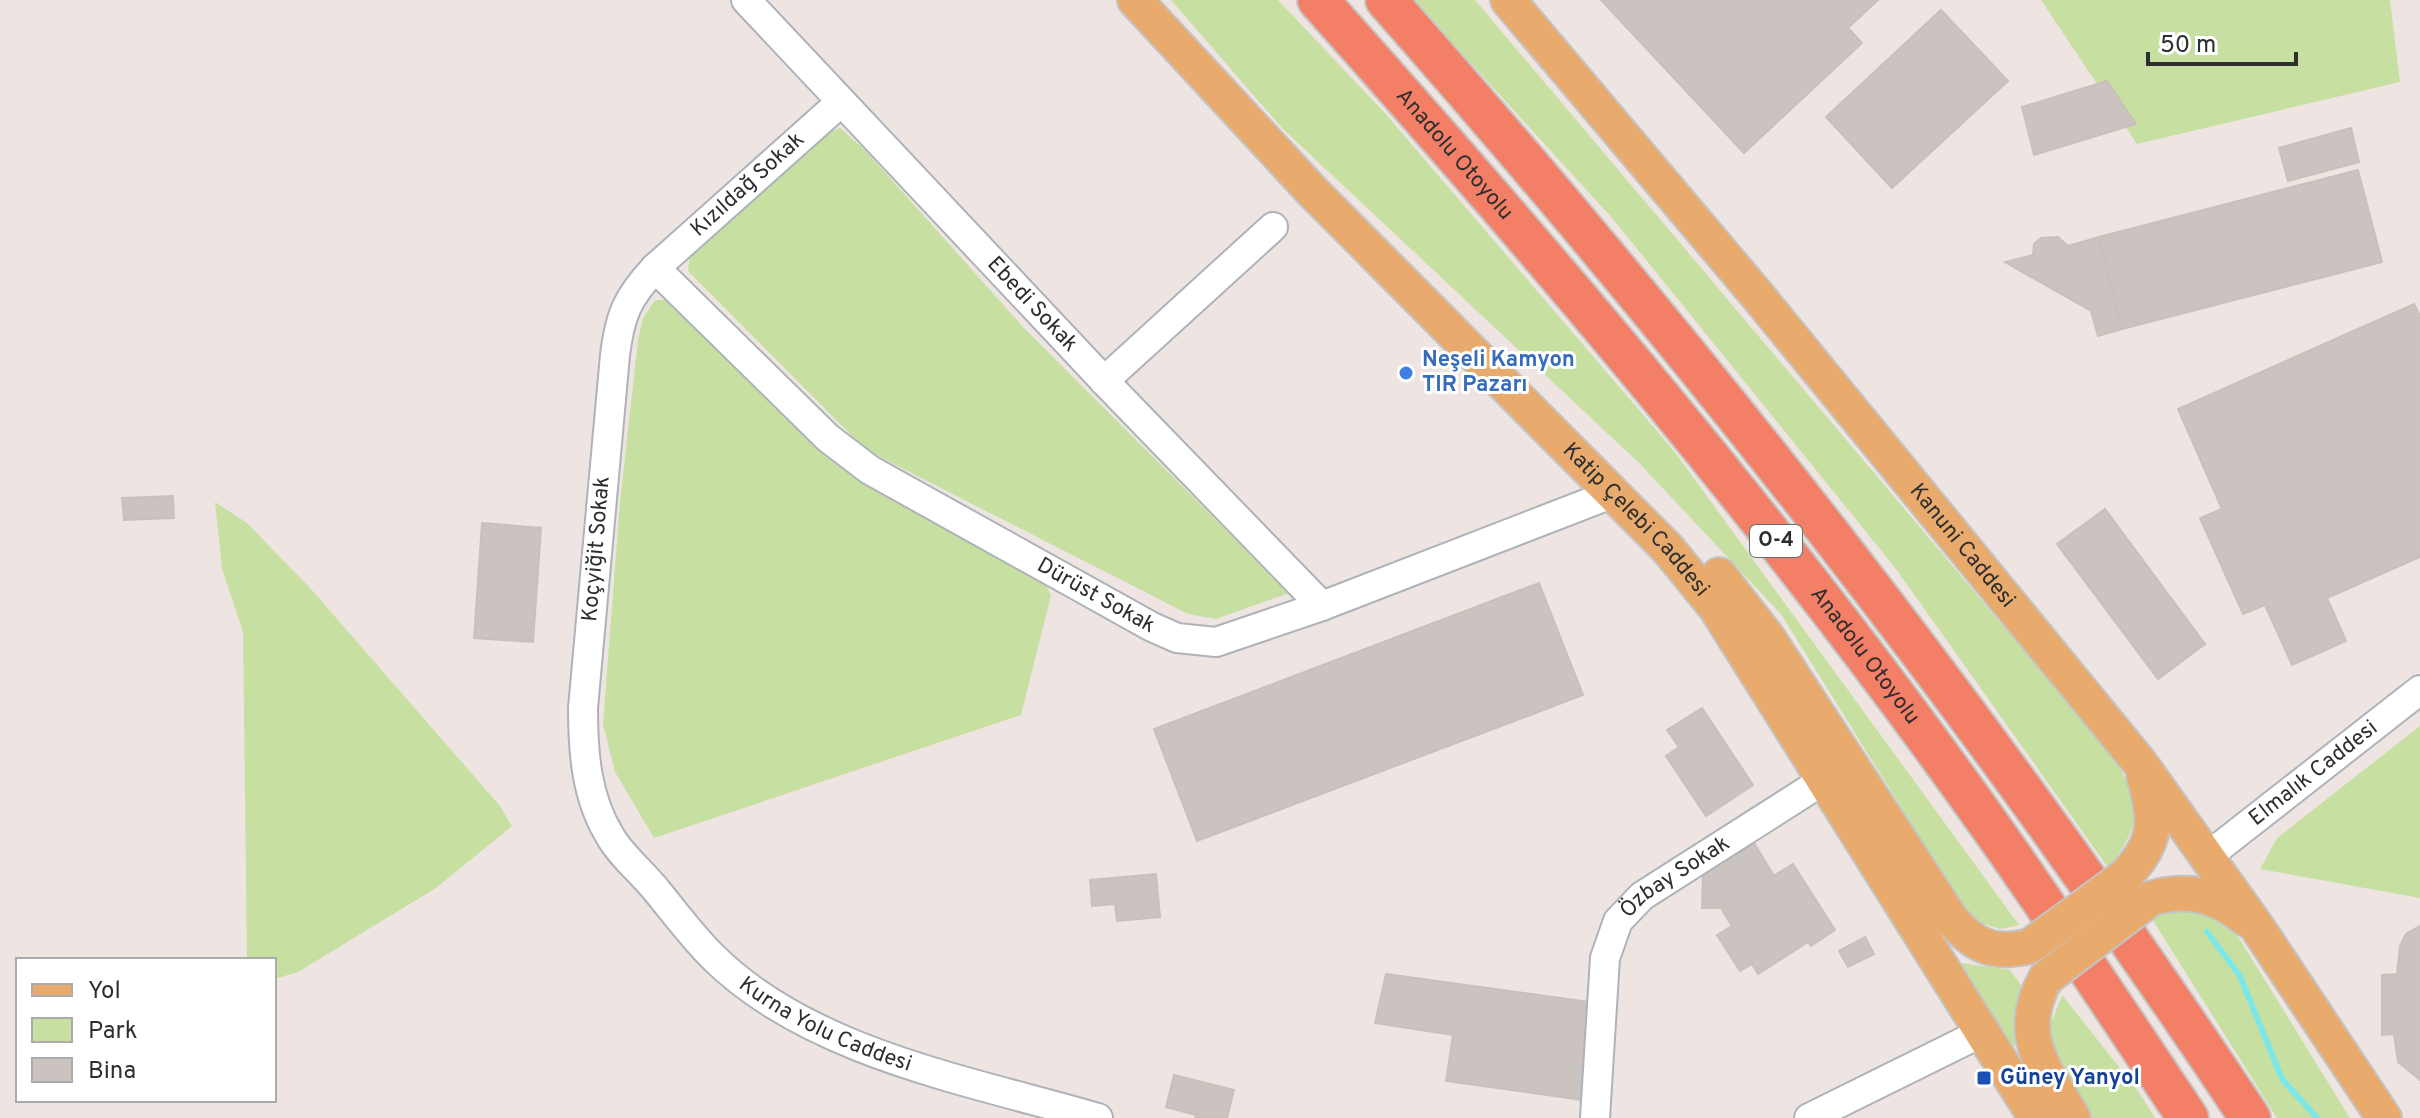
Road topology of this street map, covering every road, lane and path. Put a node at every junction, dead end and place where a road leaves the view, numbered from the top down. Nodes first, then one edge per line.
1 (746, 0) edge
2 (1135, 0) edge
3 (1318, 0) edge
4 (1386, 0) edge
5 (1508, 0) edge
6 (841, 102) junction
7 (1312, 191) junction
8 (1273, 227) dead end
9 (655, 268) junction
10 (1104, 381) junction
11 (1614, 493) junction
12 (1322, 606) junction
13 (2420, 690) edge
14 (2140, 763) junction
15 (1824, 780) junction
16 (610, 838) joint
17 (2208, 856) junction
18 (2259, 930) junction
19 (1981, 1033) junction
20 (1098, 1118) edge
21 (1595, 1118) edge
22 (1809, 1118) edge
23 (2036, 1118) edge
24 (2073, 1118) edge
25 (2188, 1118) edge
26 (2250, 1118) edge
27 (2384, 1118) edge

1 - 6 street, Ebedi Sokak
2 - 7 main road, Katip Çelebi Caddesi
3 - 25 highway, Anadolu Otoyolu / O-4
4 - 26 highway, O-4
5 - 14 main road, Kanuni Caddesi
6 - 9 street, Kızıldağ Sokak
6 - 10 street, Ebedi Sokak
7 - 11 main road, Katip Çelebi Caddesi
7 - 14 main road, bridge
8 - 10 street
9 - 12 street, Dürüst Sokak
9 - 16 street, Koçyiğit Sokak
10 - 12 street, Ebedi Sokak
11 - 12 street, Dürüst Sokak
11 - 15 main road, Katip Çelebi Caddesi
13 - 17 street, Elmalık Caddesi
14 - 17 main road, Kanuni Caddesi
15 - 19 main road, Katip Çelebi Caddesi
15 - 21 street, Özbay Sokak
16 - 20 street, Kurna Yolu Caddesi
17 - 18 main road, Kanuni Caddesi
18 - 24 main road, bridge
18 - 27 main road, Kanuni Caddesi
19 - 22 street
19 - 23 main road, Katip Çelebi Caddesi

